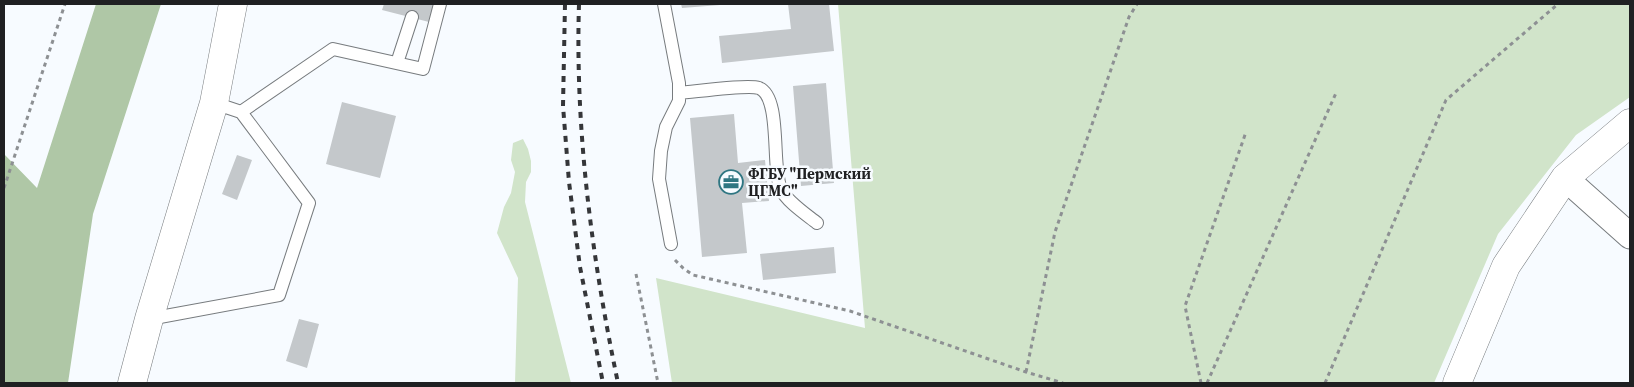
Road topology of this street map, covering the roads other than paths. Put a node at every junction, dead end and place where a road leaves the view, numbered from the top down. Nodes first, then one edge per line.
1 (233, 4) edge
2 (440, 4) edge
3 (664, 4) edge
4 (412, 17) dead end
5 (397, 63) junction
6 (679, 93) junction
7 (214, 103) junction
8 (240, 112) junction
9 (1630, 123) edge
10 (1565, 178) junction
11 (817, 223) dead end
12 (1630, 236) edge
13 (671, 244) road end
14 (149, 319) junction
15 (132, 383) edge
16 (1457, 383) edge

1 - 7 main road
2 - 5 lane
3 - 6 lane
4 - 5 lane
5 - 8 lane
6 - 11 lane
6 - 13 lane
7 - 8 lane
7 - 14 main road
8 - 14 lane
9 - 10 main road
10 - 12 street
10 - 16 main road
14 - 15 main road

